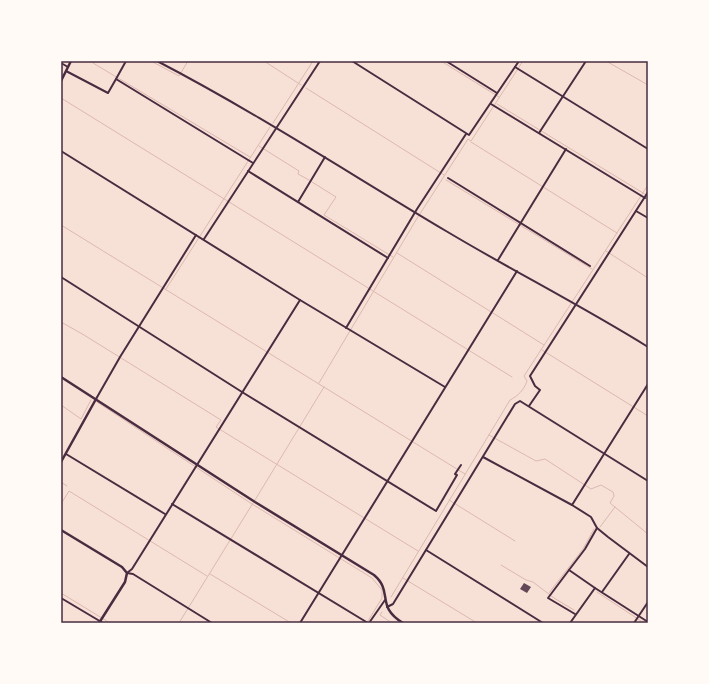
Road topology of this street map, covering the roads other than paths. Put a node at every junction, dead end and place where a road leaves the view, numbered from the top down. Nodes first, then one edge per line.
1 (71, 61) edge
2 (126, 61) edge
3 (157, 61) edge
4 (320, 61) edge
5 (352, 61) edge
6 (446, 61) edge
7 (519, 61) edge
8 (586, 61) edge
9 (61, 63) edge
10 (68, 67) junction
11 (517, 68) junction
12 (66, 71) junction
13 (117, 78) junction
14 (61, 81) edge
15 (497, 95) junction
16 (564, 96) junction
17 (491, 104) junction
18 (277, 128) junction
19 (540, 131) junction
20 (466, 134) junction
21 (566, 149) junction
22 (648, 149) edge
23 (61, 150) edge
24 (325, 157) junction
25 (253, 163) junction
26 (248, 171) junction
27 (448, 178) dead end
28 (645, 195) edge
29 (298, 202) junction
30 (636, 211) junction
31 (416, 212) junction
32 (648, 218) edge
33 (520, 224) junction
34 (197, 235) junction
35 (204, 239) junction
36 (389, 256) junction
37 (498, 260) junction
38 (590, 266) dead end
39 (517, 271) junction
40 (61, 277) edge
41 (300, 300) junction
42 (574, 302) junction
43 (139, 327) junction
44 (349, 329) junction
45 (648, 347) edge
46 (61, 376) edge
47 (648, 384) edge
48 (445, 388) junction
49 (242, 392) junction
50 (96, 399) junction
51 (529, 406) junction
52 (66, 454) junction
53 (604, 454) junction
54 (483, 457) junction
55 (61, 462) edge
56 (196, 466) junction
57 (459, 468) dead end
58 (387, 481) junction
59 (648, 481) edge
60 (172, 504) junction
61 (572, 505) junction
62 (166, 515) junction
63 (597, 528) junction
64 (61, 530) edge
65 (426, 550) junction
66 (629, 554) junction
67 (340, 557) junction
68 (648, 567) edge
69 (569, 570) junction
70 (127, 573) junction
71 (595, 588) junction
72 (602, 592) junction
73 (318, 593) junction
74 (61, 598) edge
75 (648, 602) edge
76 (386, 604) junction
77 (575, 614) junction
78 (638, 618) junction
79 (101, 621) edge
80 (648, 622) edge
81 (212, 623) edge
82 (300, 623) edge
83 (368, 623) edge
84 (403, 623) edge
85 (543, 623) edge
86 (570, 623) edge
87 (634, 623) edge

1 - 10 street
2 - 13 street
3 - 18 street
4 - 18 street
5 - 20 street
6 - 15 street
7 - 11 street
8 - 16 street
9 - 10 street
10 - 12 street
11 - 15 street
11 - 16 street
12 - 13 street
12 - 14 street
13 - 25 street
15 - 17 street
16 - 19 street
16 - 22 street
17 - 19 street
17 - 20 street
18 - 24 street
18 - 25 street
19 - 21 street
20 - 31 street
21 - 28 street
21 - 33 street
23 - 34 street
24 - 29 street
24 - 31 street
25 - 26 street
26 - 29 street
26 - 35 street
27 - 33 street
28 - 30 street
29 - 36 street
30 - 32 street
30 - 42 street
31 - 36 street
31 - 37 street
33 - 37 street
33 - 38 street
34 - 35 street
34 - 43 street
35 - 41 street
36 - 44 street
37 - 39 street
39 - 42 street
39 - 48 street
40 - 43 street
41 - 44 street
41 - 49 street
42 - 45 street
42 - 51 street
43 - 49 street
43 - 50 street
44 - 48 street
46 - 50 street
47 - 53 street
48 - 58 street
49 - 56 street
49 - 58 street
50 - 52 street
50 - 56 street
51 - 53 street
51 - 54 street
52 - 55 street
52 - 62 street
53 - 59 street
53 - 61 street
54 - 61 street
54 - 65 street
56 - 60 street
56 - 67 street
57 - 58 street
58 - 67 street
60 - 62 street
60 - 73 street
61 - 63 street
62 - 70 street
63 - 66 street
63 - 69 street
64 - 70 street
65 - 76 street
65 - 85 street
66 - 68 street
66 - 72 street
67 - 73 street
67 - 76 street
69 - 71 street
69 - 77 street
70 - 79 street
70 - 81 street
71 - 72 street
71 - 77 street
72 - 78 street
73 - 82 street
73 - 83 street
74 - 79 street
75 - 78 street
76 - 83 street
76 - 84 street
77 - 86 street
78 - 80 street
78 - 87 street

